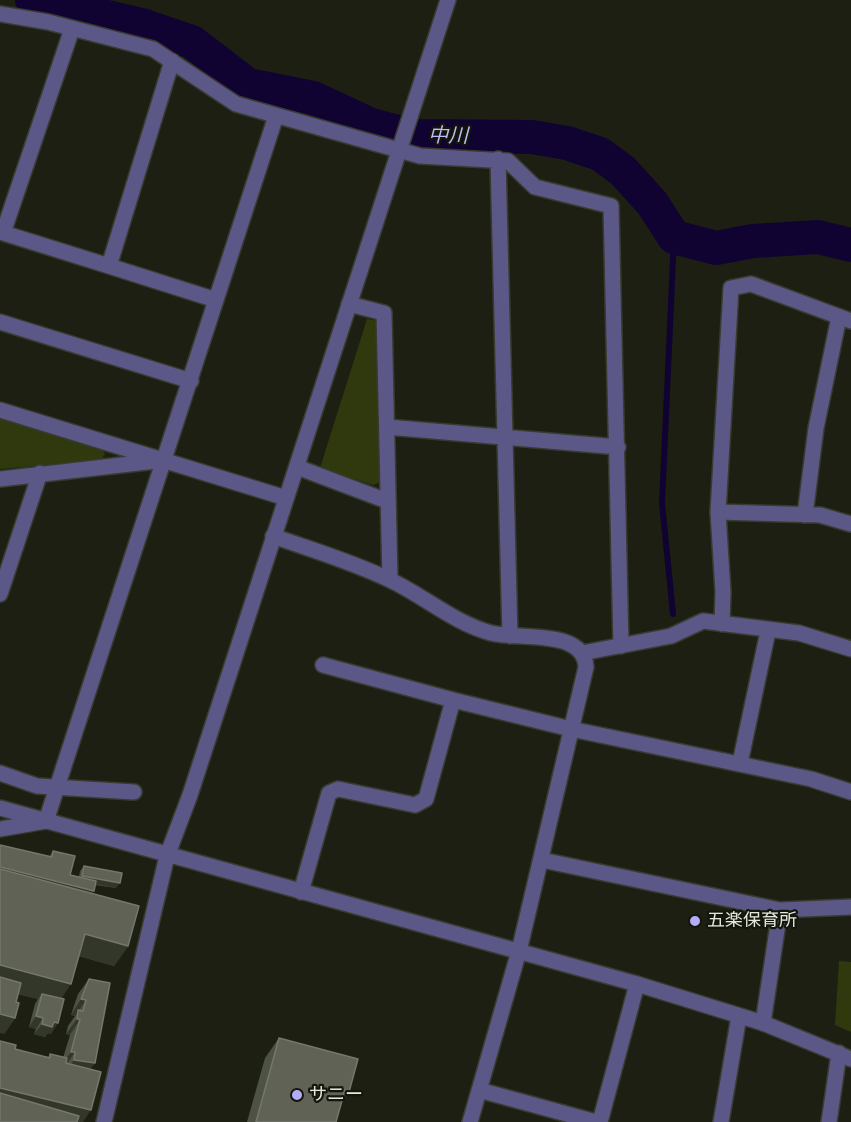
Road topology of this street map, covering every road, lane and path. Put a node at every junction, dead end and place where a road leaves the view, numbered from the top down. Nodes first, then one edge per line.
1 (448, 0) edge
2 (0, 14) edge
3 (72, 29) junction
4 (172, 61) junction
5 (276, 116) junction
6 (398, 151) junction
7 (498, 159) junction
8 (2, 233) edge
9 (109, 266) junction
10 (216, 300) junction
11 (349, 304) junction
12 (845, 319) edge
13 (0, 322) edge
14 (191, 381) junction
15 (0, 410) edge
16 (387, 427) junction
17 (505, 437) junction
18 (618, 447) junction
19 (165, 461) junction
20 (297, 467) junction
21 (40, 473) junction
22 (0, 479) edge
23 (286, 498) junction
24 (387, 501) junction
25 (718, 512) junction
26 (805, 515) junction
27 (851, 524) edge
28 (273, 536) junction
29 (390, 579) junction
30 (0, 594) edge
31 (722, 624) junction
32 (510, 636) junction
33 (767, 636) dead end
34 (621, 646) junction
35 (851, 649) edge
36 (582, 653) junction
37 (323, 665) dead end
38 (453, 700) junction
39 (572, 729) junction
40 (740, 764) junction
41 (0, 773) edge
42 (56, 787) junction
43 (134, 792) dead end
44 (851, 792) edge
45 (0, 808) edge
46 (46, 821) junction
47 (0, 829) edge
48 (167, 856) junction
49 (542, 860) junction
50 (301, 892) junction
51 (851, 907) edge
52 (780, 910) junction
53 (519, 951) junction
54 (637, 984) junction
55 (740, 1016) junction
56 (763, 1023) junction
57 (845, 1056) edge
58 (479, 1090) junction
59 (104, 1122) edge
60 (470, 1122) edge
61 (598, 1122) edge
62 (721, 1122) edge
63 (829, 1122) edge

1 - 6 street
2 - 3 street
3 - 4 street
3 - 8 street
4 - 5 street
4 - 9 street
5 - 6 street
5 - 10 street
6 - 7 street
6 - 11 street
7 - 17 street
7 - 18 street
8 - 9 street
9 - 10 street
10 - 14 street
11 - 16 street
11 - 20 street
12 - 25 street
12 - 26 street
13 - 14 street
14 - 19 street
15 - 19 street
16 - 17 street
16 - 24 street
17 - 18 street
17 - 32 street
18 - 34 street
19 - 21 street
19 - 23 street
19 - 42 street
20 - 23 street
20 - 24 street
21 - 22 street
21 - 30 street
23 - 28 street
24 - 29 street
25 - 26 street
25 - 31 street
26 - 27 street
28 - 29 street
28 - 48 street
29 - 32 street
31 - 34 street
31 - 35 street
32 - 36 street
33 - 40 street
34 - 36 street
36 - 39 street
37 - 38 street
38 - 39 street
38 - 50 street
39 - 40 street
39 - 49 street
40 - 44 street
41 - 42 street
42 - 43 street
42 - 46 street
45 - 46 street
46 - 47 street
46 - 48 street
48 - 50 street
48 - 59 street
49 - 52 street
49 - 53 street
50 - 53 street
51 - 52 street
52 - 56 street
53 - 54 street
53 - 58 street
54 - 55 street
54 - 61 street
55 - 56 street
55 - 62 street
56 - 57 street
57 - 63 street
58 - 60 street
58 - 61 street

